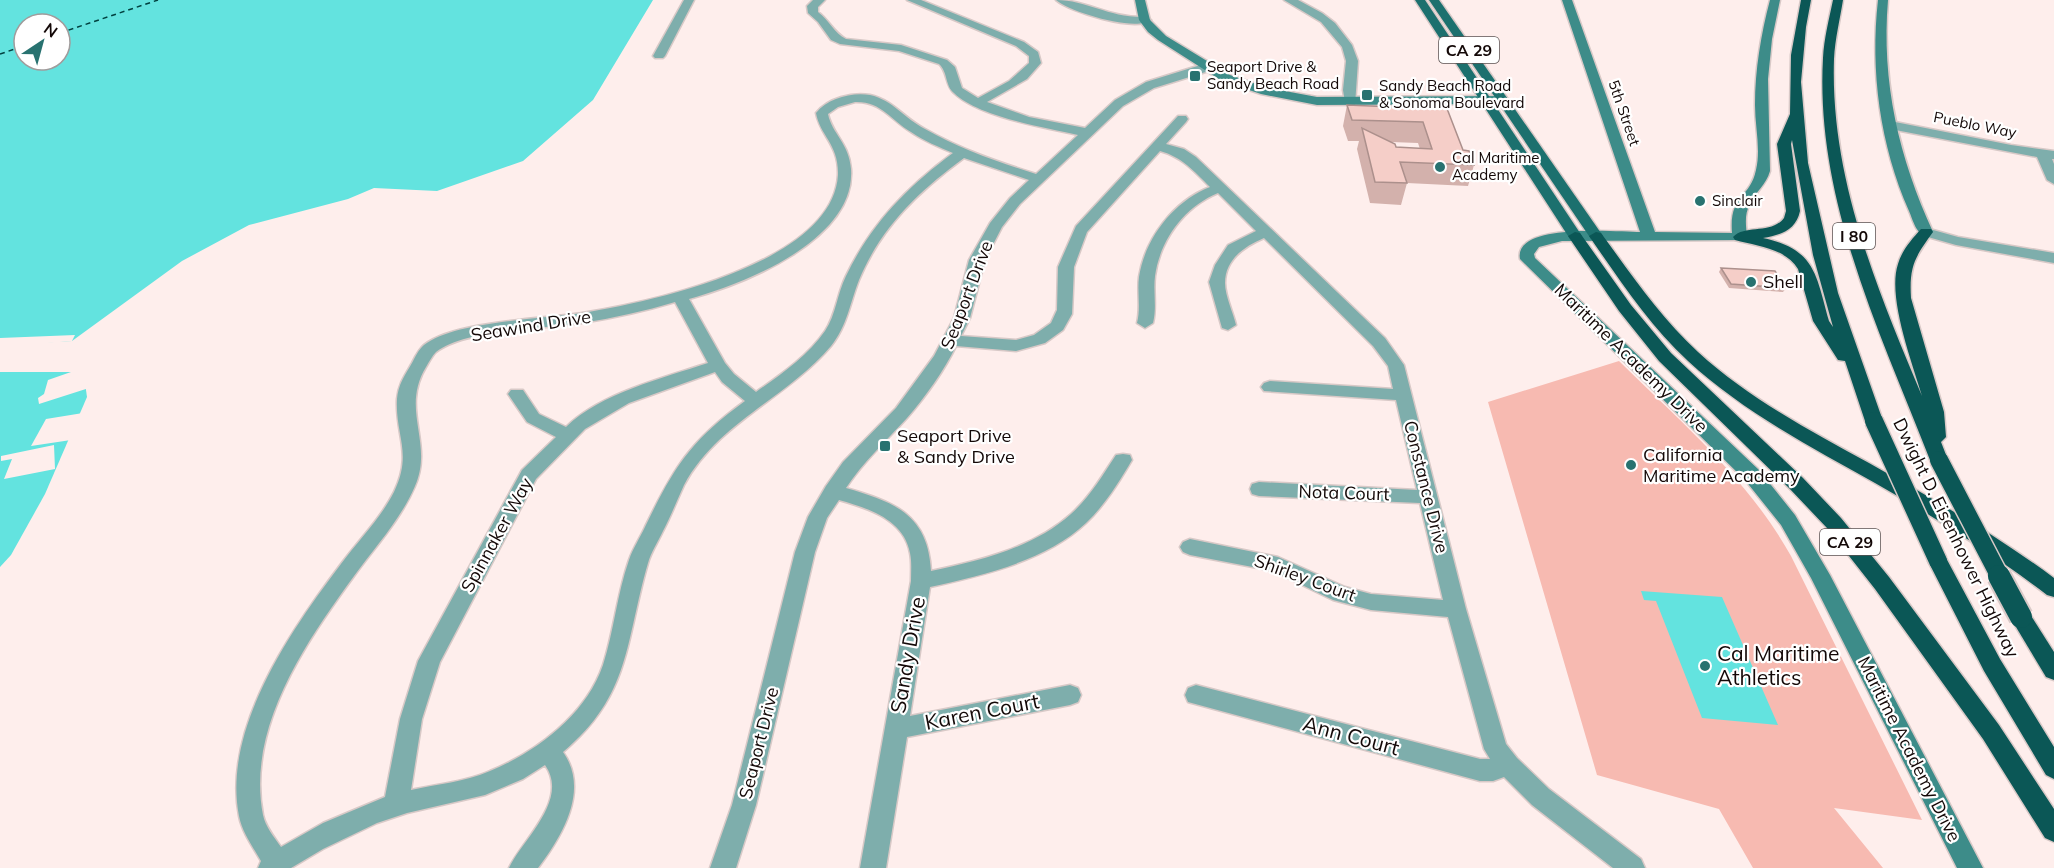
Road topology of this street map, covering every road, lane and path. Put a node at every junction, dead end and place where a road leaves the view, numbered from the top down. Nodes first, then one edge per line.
1 (689, 0) edge
2 (820, 0) edge
3 (912, 0) edge
4 (1061, 0) edge
5 (1140, 0) edge
6 (1289, 0) edge
7 (1420, 0) edge
8 (1434, 0) edge
9 (1567, 0) edge
10 (1774, 0) edge
11 (1806, 0) edge
12 (1838, 0) edge
13 (1882, 0) edge
14 (1146, 20) junction
15 (659, 56) dead end
16 (1208, 67) junction
17 (1504, 100) junction
18 (1488, 101) junction
19 (977, 102) junction
20 (1351, 102) junction
21 (1796, 112) junction
22 (1182, 119) dead end
23 (1890, 125) junction
24 (1088, 133) junction
25 (1157, 146) junction
26 (961, 154) junction
27 (2048, 155) edge
28 (1039, 179) junction
29 (2054, 180) edge
30 (1218, 188) junction
31 (1926, 232) junction
32 (1264, 233) junction
33 (1575, 236) junction
34 (1596, 236) junction
35 (1649, 237) junction
36 (1740, 237) junction
37 (2054, 258) edge
38 (680, 297) junction
39 (1145, 322) dead end
40 (1228, 325) dead end
41 (952, 340) junction
42 (718, 365) junction
43 (1864, 386) junction
44 (1270, 387) dead end
45 (517, 394) dead end
46 (1403, 395) junction
47 (756, 401) junction
48 (567, 435) junction
49 (1123, 460) dead end
50 (1939, 460) junction
51 (1259, 489) dead end
52 (833, 491) junction
53 (1429, 497) junction
54 (1190, 547) dead end
55 (921, 581) junction
56 (2054, 589) edge
57 (1456, 609) junction
58 (2054, 670) edge
59 (1196, 694) dead end
60 (1070, 695) dead end
61 (895, 729) junction
62 (546, 750) junction
63 (1506, 766) junction
64 (2054, 768) edge
65 (396, 804) junction
66 (2054, 831) edge
67 (274, 866) edge
68 (522, 868) edge
69 (723, 868) edge
70 (873, 868) edge
71 (1632, 868) edge
72 (1970, 868) edge

1 - 15 street
2 - 19 street
3 - 19 street
4 - 14 street
5 - 14 street
6 - 20 street
7 - 18 main road, CA 29
8 - 17 main road, CA 29
9 - 35 street, 5th Street
10 - 36 street
11 - 21 highway, Dwight D. Eisenhower Highway / I 80
12 - 50 highway, Dwight D. Eisenhower Highway / I 80
13 - 23 street
14 - 16 street
16 - 20 street
16 - 24 street, Seaport Drive
17 - 18 street
17 - 34 main road, CA 29
18 - 20 street
18 - 33 main road, CA 29
19 - 24 street
21 - 36 highway
21 - 43 highway, Dwight D. Eisenhower Highway / I 80
22 - 25 street
23 - 27 street, Pueblo Way
23 - 31 street
24 - 28 street, Seaport Drive
25 - 30 street, Constance Drive
25 - 41 street
26 - 28 street, Seawind Drive
26 - 38 street, Seawind Drive
26 - 47 street
27 - 29 street
28 - 41 street, Seaport Drive
30 - 32 street, Constance Drive
30 - 39 street
31 - 37 street
31 - 50 highway
32 - 40 street
32 - 46 street, Constance Drive
33 - 34 street, Maritime Academy Drive
33 - 66 highway, CA 29
33 - 72 street, Maritime Academy Drive
34 - 35 street, Maritime Academy Drive
34 - 56 highway, CA 29
35 - 36 street, Maritime Academy Drive
36 - 43 highway
38 - 42 street
38 - 67 street, Seawind Drive
41 - 52 street, Seaport Drive
42 - 47 street
42 - 48 street, Spinnaker Way
43 - 64 highway, Dwight D. Eisenhower Highway / I 80, bridge
44 - 46 street
45 - 48 street
46 - 53 street, Constance Drive
47 - 62 street
48 - 65 street, Spinnaker Way
49 - 55 street
50 - 58 highway, Dwight D. Eisenhower Highway / I 80, bridge
51 - 53 street, Nota Court
52 - 55 street, Sandy Drive
52 - 69 street, Seaport Drive
53 - 57 street, Constance Drive
54 - 57 street, Shirley Court
55 - 61 street, Sandy Drive
57 - 63 street, Constance Drive
59 - 63 street, Ann Court
60 - 61 street, Karen Court
61 - 70 street, Sandy Drive
62 - 65 street
62 - 68 street
63 - 71 street, Constance Drive
65 - 67 street

